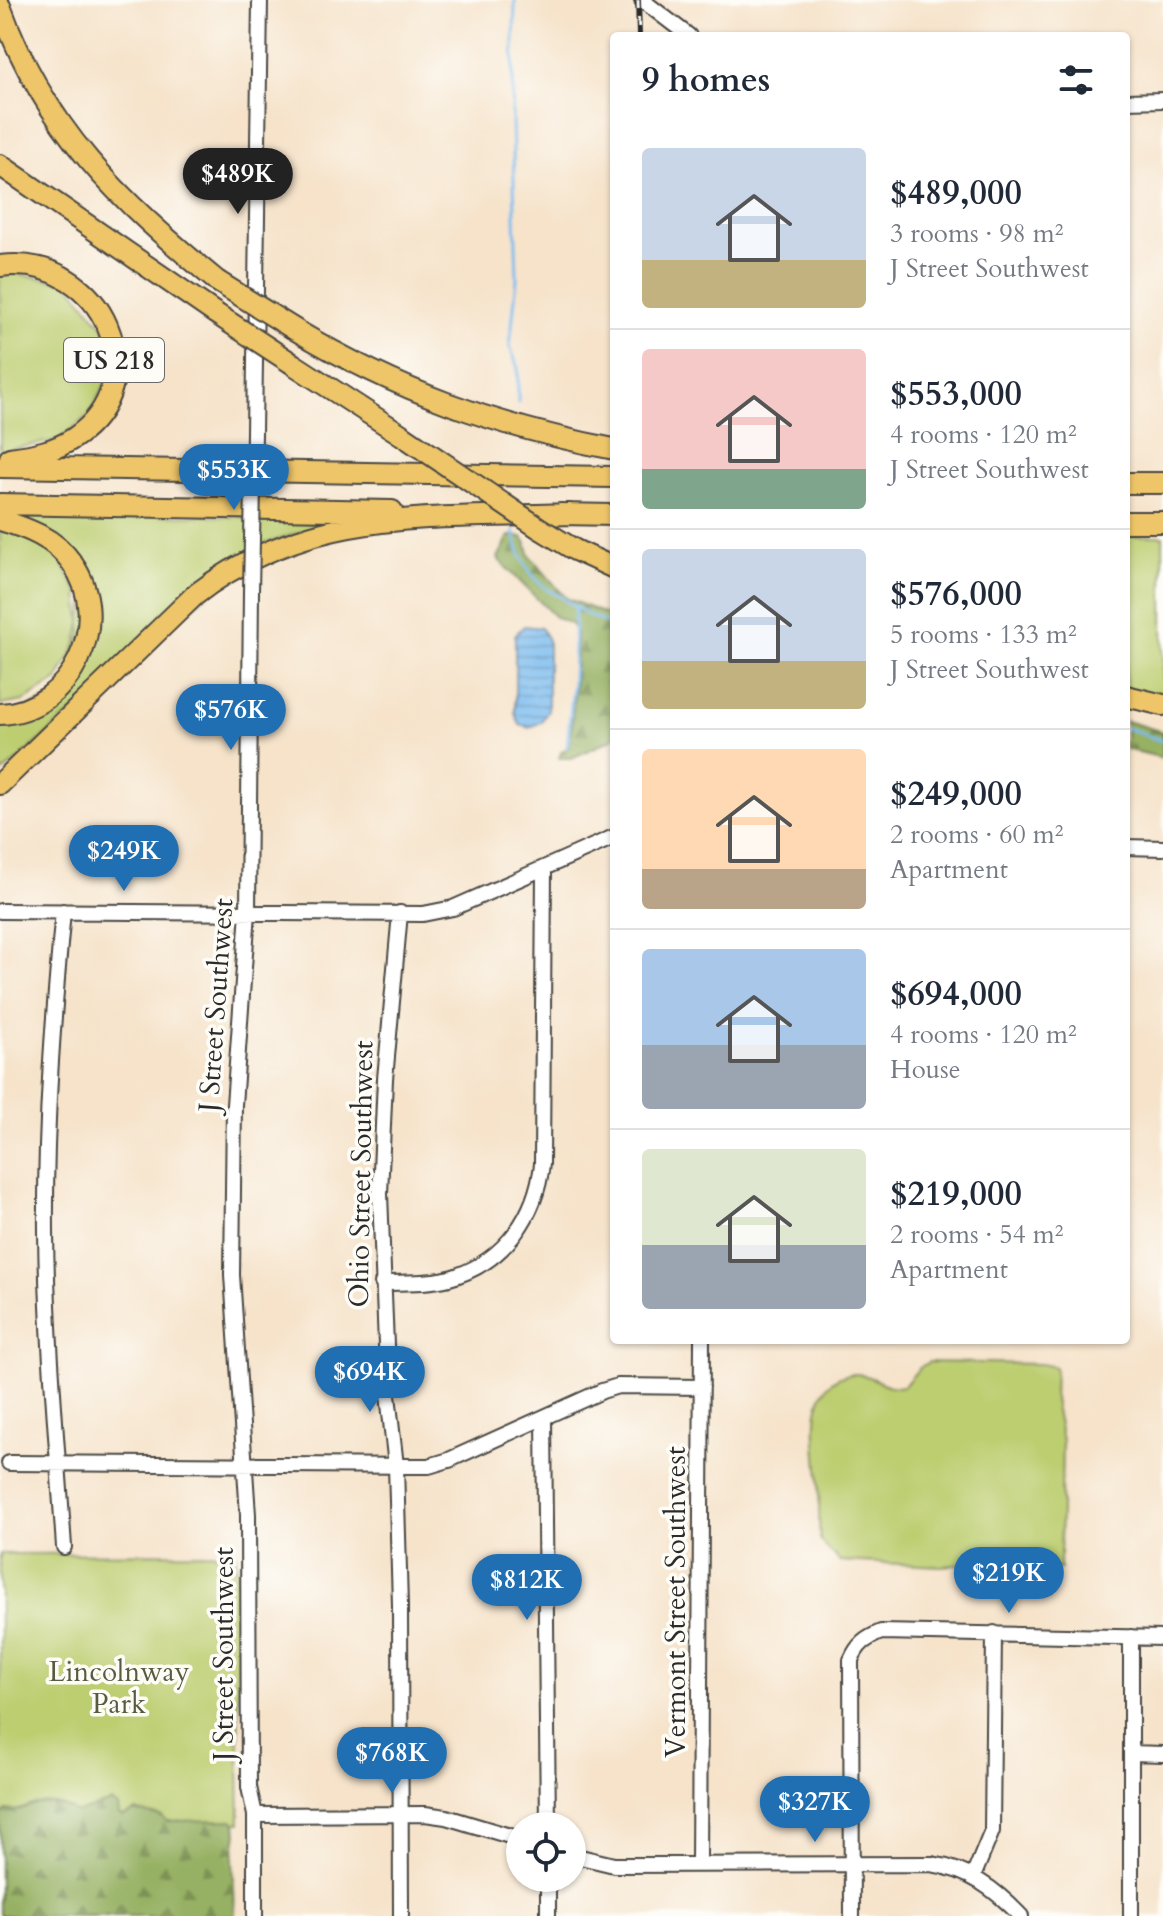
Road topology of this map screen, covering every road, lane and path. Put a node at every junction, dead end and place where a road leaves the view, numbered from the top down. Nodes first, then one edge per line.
1 (260, 0) edge
2 (642, 0) edge
3 (0, 6) edge
4 (685, 32) edge
5 (1163, 100) edge
6 (1130, 101) edge
7 (0, 165) edge
8 (0, 266) edge
9 (610, 448) edge
10 (0, 459) edge
11 (0, 467) edge
12 (610, 477) edge
13 (1130, 483) edge
14 (1163, 483) edge
15 (0, 504) edge
16 (570, 514) junction
17 (610, 515) edge
18 (0, 520) edge
19 (1161, 522) edge
20 (1130, 524) edge
21 (610, 566) edge
22 (1130, 697) edge
23 (1163, 705) edge
24 (0, 714) edge
25 (0, 784) edge
26 (610, 839) edge
27 (1130, 847) edge
28 (1163, 848) edge
29 (544, 868) junction
30 (0, 911) edge
31 (63, 911) junction
32 (248, 912) junction
33 (400, 913) junction
34 (382, 1283) junction
35 (702, 1344) edge
36 (702, 1387) junction
37 (544, 1418) junction
38 (9, 1463) dead end
39 (59, 1463) junction
40 (244, 1464) junction
41 (396, 1466) junction
42 (64, 1547) dead end
43 (994, 1633) junction
44 (1131, 1637) junction
45 (1163, 1638) edge
46 (1131, 1753) junction
47 (1163, 1754) edge
48 (548, 1812) edge
49 (400, 1814) junction
50 (255, 1815) junction
51 (506, 1835) edge
52 (586, 1858) edge
53 (852, 1863) junction
54 (699, 1864) junction
55 (973, 1877) junction
56 (548, 1892) edge
57 (255, 1916) edge
58 (401, 1916) edge
59 (548, 1916) edge
60 (852, 1916) edge
61 (1021, 1916) edge
62 (1131, 1916) edge

1 - 32 street, J Street Southwest, bridge
2 - 4 street
3 - 9 highway, bridge
5 - 6 street
7 - 21 highway, bridge
8 - 10 highway, US 218
11 - 12 highway
13 - 14 highway
15 - 16 highway
16 - 17 highway
16 - 25 highway
18 - 24 highway
19 - 20 highway
22 - 23 highway
26 - 29 street
27 - 28 street
29 - 33 street
29 - 34 street
30 - 31 street
31 - 32 street
31 - 39 street
32 - 33 street
32 - 40 street, J Street Southwest
33 - 34 street, Ohio Street Southwest
34 - 41 street, Ohio Street Southwest
35 - 36 street, Vermont Street Southwest
36 - 37 street
36 - 54 street, Vermont Street Southwest
37 - 41 street
37 - 48 street
38 - 39 street
39 - 40 street
39 - 42 street
40 - 41 street
40 - 50 street, J Street Southwest
41 - 49 street, Ohio Street Southwest
43 - 44 street
43 - 53 street
43 - 55 street
44 - 45 street
44 - 46 street
46 - 47 street
46 - 62 street
49 - 50 street
49 - 51 street
49 - 58 street, Ohio Street Southwest
50 - 57 street, J Street Southwest
52 - 54 street
53 - 54 street
53 - 55 street
53 - 60 street
55 - 61 street
56 - 59 street

